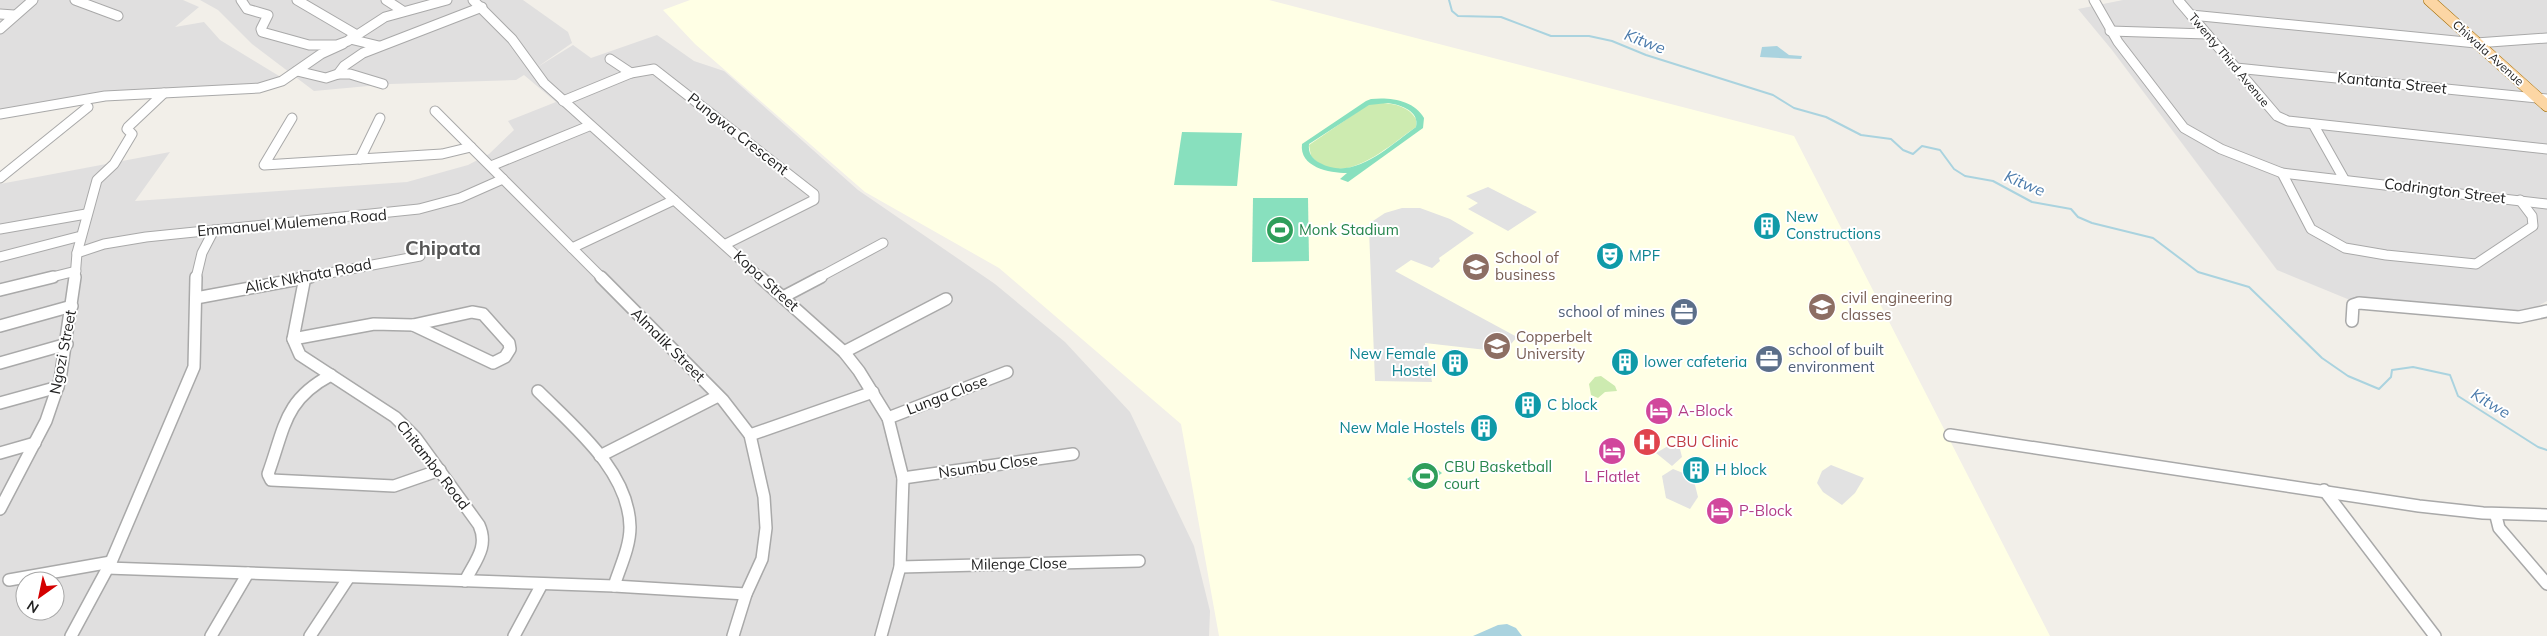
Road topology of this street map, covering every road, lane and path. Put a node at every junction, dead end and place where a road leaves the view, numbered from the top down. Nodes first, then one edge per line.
1 (33, 0) edge
2 (75, 0) edge
3 (241, 0) edge
4 (297, 0) edge
5 (386, 0) edge
6 (447, 0) edge
7 (2094, 0) edge
8 (2178, 0) edge
9 (2429, 0) edge
10 (480, 3) edge
11 (403, 11) junction
12 (0, 14) edge
13 (14, 15) junction
14 (2191, 15) junction
15 (118, 16) dead end
16 (0, 29) edge
17 (2110, 31) junction
18 (2207, 34) junction
19 (2547, 38) edge
20 (350, 39) junction
21 (2476, 43) junction
22 (379, 46) junction
23 (610, 59) dead end
24 (2236, 68) junction
25 (298, 71) junction
26 (631, 73) junction
27 (338, 74) junction
28 (384, 84) dead end
29 (164, 93) junction
30 (563, 101) junction
31 (2545, 101) edge
32 (88, 107) dead end
33 (435, 111) dead end
34 (0, 114) edge
35 (292, 118) dead end
36 (380, 118) dead end
37 (2312, 124) junction
38 (589, 126) junction
39 (471, 147) junction
40 (2547, 149) edge
41 (360, 159) junction
42 (491, 166) junction
43 (2282, 173) junction
44 (0, 178) edge
45 (503, 179) junction
46 (2344, 179) junction
47 (674, 200) junction
48 (2520, 200) junction
49 (2547, 204) edge
50 (86, 214) junction
51 (0, 229) edge
52 (214, 230) junction
53 (81, 236) junction
54 (883, 243) dead end
55 (726, 244) junction
56 (572, 248) junction
57 (77, 253) junction
58 (420, 256) dead end
59 (0, 257) edge
60 (76, 271) junction
61 (305, 276) junction
62 (0, 290) edge
63 (783, 297) junction
64 (196, 298) junction
65 (946, 299) dead end
66 (72, 306) junction
67 (2547, 311) edge
68 (2352, 320) dead end
69 (413, 325) junction
70 (0, 326) edge
71 (293, 338) junction
72 (67, 344) junction
73 (844, 352) junction
74 (0, 363) edge
75 (1007, 372) dead end
76 (331, 375) junction
77 (58, 387) junction
78 (538, 391) dead end
79 (873, 392) junction
80 (718, 396) junction
81 (0, 403) edge
82 (888, 418) junction
83 (750, 435) junction
84 (1950, 435) dead end
85 (34, 443) junction
86 (0, 453) edge
87 (1073, 454) dead end
88 (600, 456) junction
89 (440, 470) junction
90 (903, 478) junction
91 (2324, 490) junction
92 (1, 504) edge
93 (2547, 515) edge
94 (2496, 516) junction
95 (1139, 561) dead end
96 (109, 565) junction
97 (900, 568) junction
98 (248, 573) junction
99 (349, 577) junction
100 (10, 580) dead end
101 (465, 581) junction
102 (542, 584) junction
103 (2547, 584) edge
104 (614, 586) junction
105 (746, 594) junction
106 (71, 636) edge
107 (211, 636) edge
108 (310, 636) edge
109 (514, 636) edge
110 (733, 636) edge
111 (881, 636) edge
112 (2435, 636) edge

1 - 13 street
2 - 15 street
3 - 20 street
4 - 20 street
5 - 11 street
6 - 11 street
7 - 17 street
8 - 14 street, Twenty Third Avenue
9 - 21 main road, Chiwala Avenue
10 - 22 street
10 - 30 street, Kopa Street
11 - 20 street
12 - 13 street
13 - 16 street
14 - 18 street, Twenty Third Avenue
14 - 21 street
17 - 18 street
17 - 43 street
18 - 24 street, Twenty Third Avenue
19 - 21 street
20 - 22 street
20 - 25 street
21 - 31 main road, Chiwala Avenue
22 - 27 street
23 - 26 street
24 - 31 street, Kantanta Street
24 - 37 street, Twenty Third Avenue
25 - 27 street
25 - 29 street
26 - 30 street, Pungwa Crescent
26 - 55 street, Pungwa Crescent
27 - 28 street
29 - 34 street
29 - 50 street, Ngozi Street
30 - 38 street, Kopa Street
32 - 44 street
33 - 39 street, Almalik Street
35 - 41 street
36 - 41 street
37 - 40 street
37 - 46 street
38 - 42 street
38 - 47 street, Kopa Street
39 - 41 street
39 - 42 street, Almalik Street
42 - 45 street, Almalik Street
43 - 46 street, Codrington Street
43 - 48 street
45 - 52 street, Emmanuel Mulemena Road
45 - 56 street, Almalik Street
46 - 48 street, Codrington Street
47 - 55 street, Kopa Street
47 - 56 street
48 - 49 street, Codrington Street
50 - 51 street
50 - 53 street, Ngozi Street
52 - 57 street, Emmanuel Mulemena Road
52 - 64 street
53 - 57 street, Ngozi Street
53 - 59 street
54 - 63 street
55 - 63 street, Kopa Street
56 - 80 street, Almalik Street
57 - 60 street, Ngozi Street
58 - 61 street, Alick Nkhata Road
60 - 62 street
60 - 66 street, Ngozi Street
61 - 64 street, Alick Nkhata Road
61 - 71 street
63 - 73 street, Kopa Street
64 - 96 street
65 - 73 street
66 - 70 street
66 - 72 street, Ngozi Street
67 - 68 street
69 - 69 street
69 - 71 street
71 - 76 street, Chitambo Road
72 - 74 street
72 - 77 street, Ngozi Street
73 - 79 street, Kopa Street
75 - 82 street, Lunga Close
76 - 89 street, Chitambo Road
76 - 89 street
77 - 81 street
77 - 85 street, Ngozi Street
78 - 88 street
79 - 82 street, Kopa Street
79 - 83 street
80 - 83 street, Almalik Street
80 - 88 street
82 - 90 street, Kopa Street
83 - 105 street, Almalik Street
84 - 91 street
85 - 86 street
85 - 92 street, Ngozi Street
87 - 90 street, Nsumbu Close
88 - 104 street
89 - 101 street, Chitambo Road
90 - 97 street, Kopa Street
91 - 94 street
91 - 112 street
93 - 94 street
94 - 103 street
95 - 97 street, Milenge Close
96 - 98 street
96 - 100 street
96 - 106 street
97 - 111 street, Kopa Street
98 - 99 street
98 - 107 street
99 - 101 street
99 - 108 street
101 - 102 street
102 - 104 street
102 - 109 street
104 - 105 street
105 - 110 street, Almalik Street

